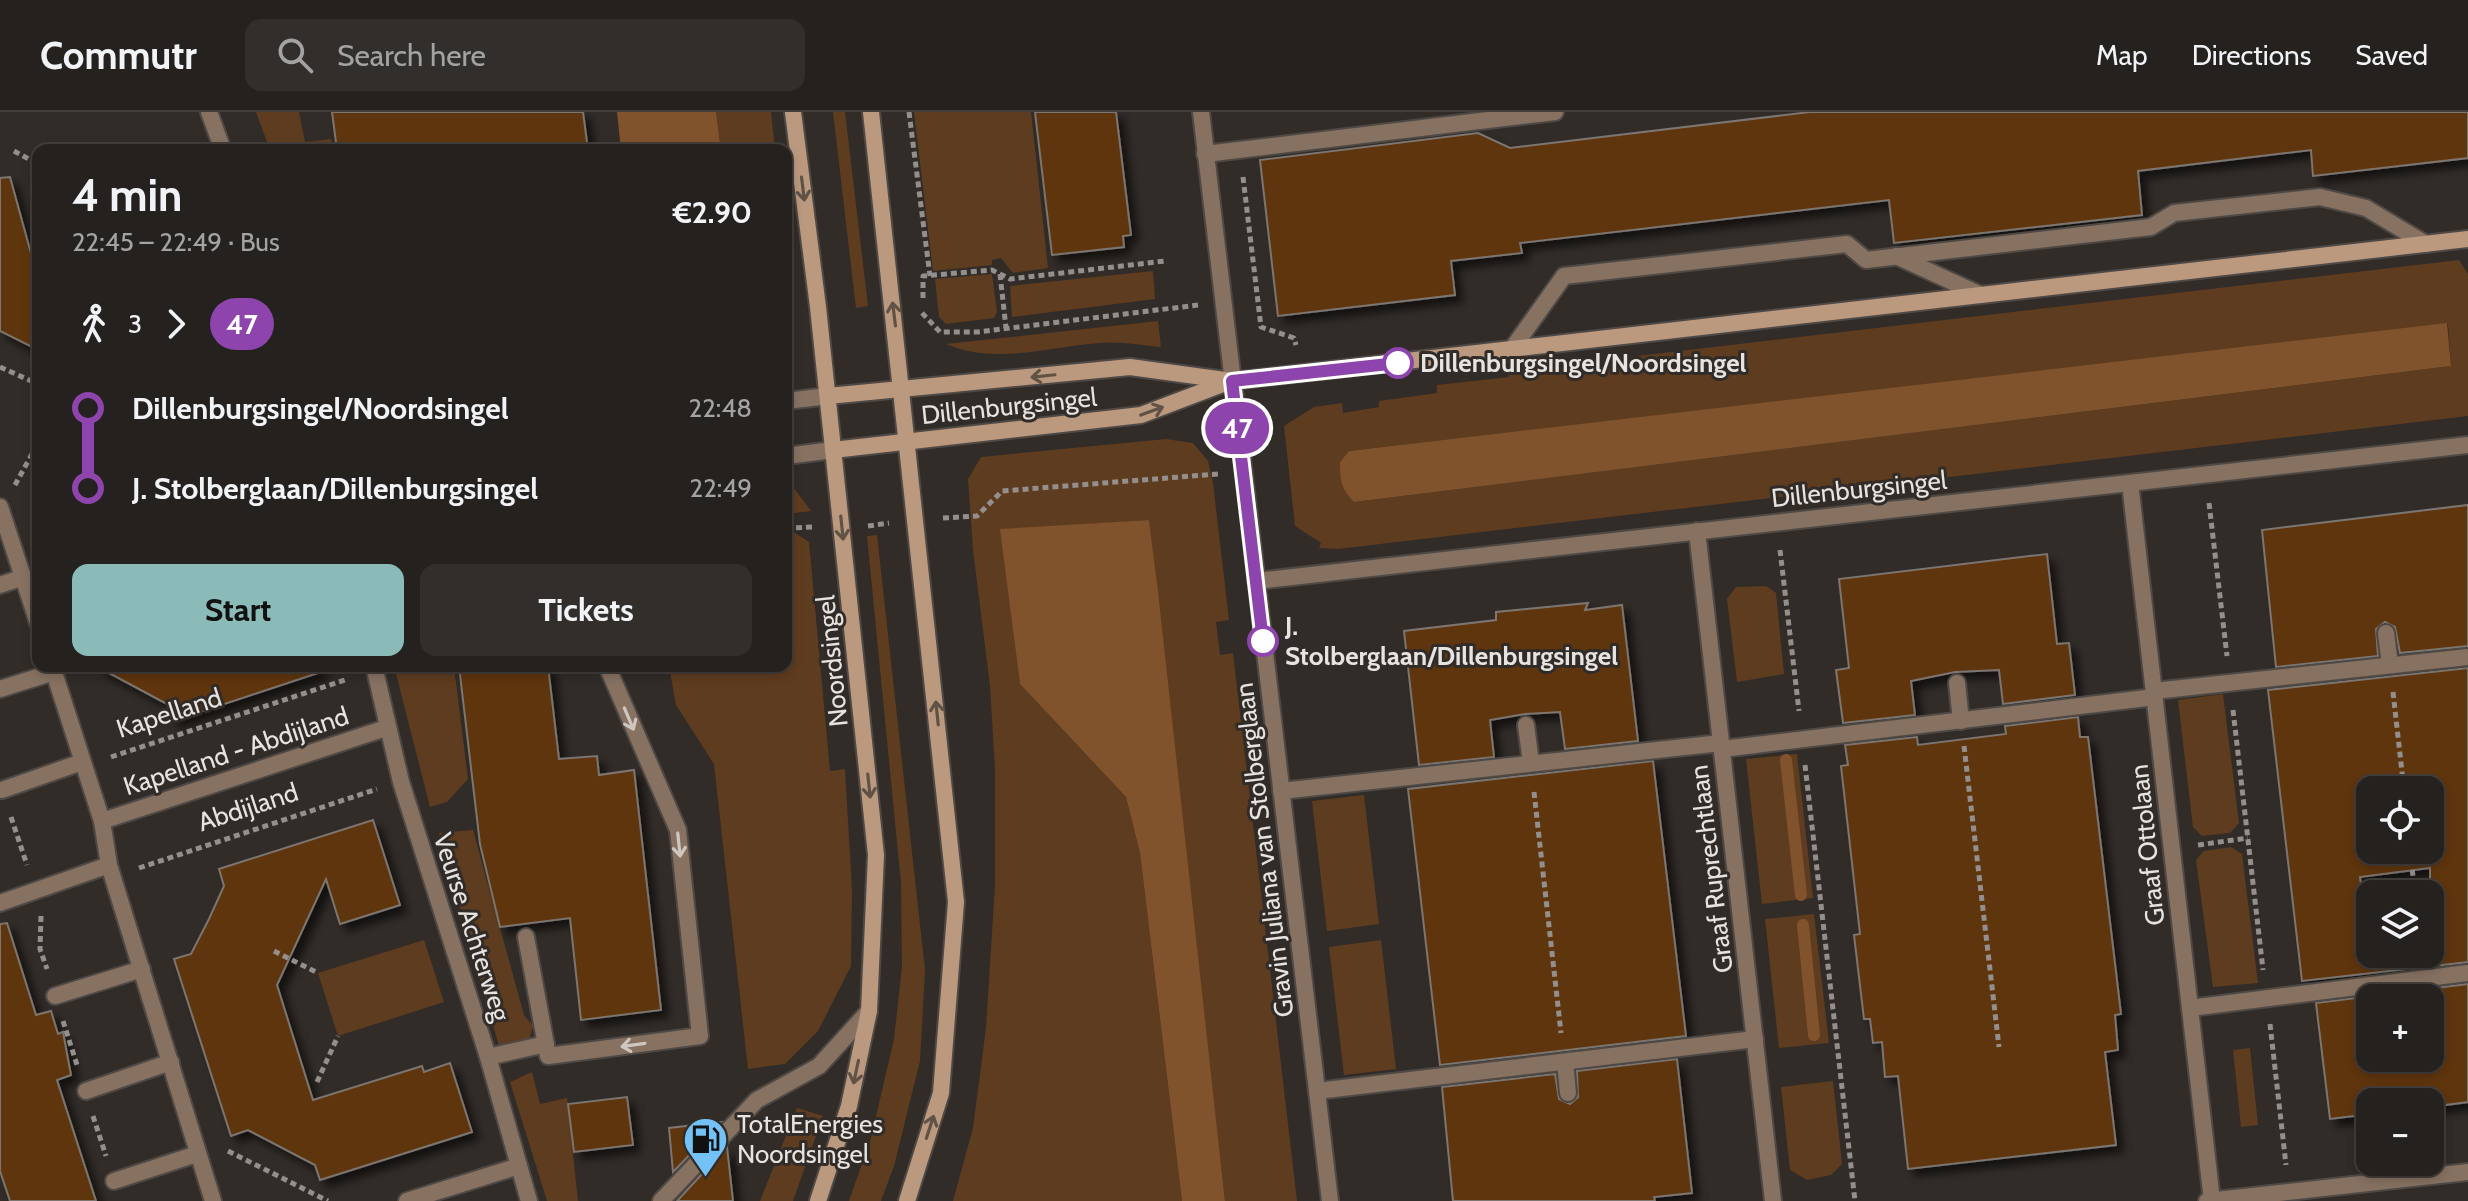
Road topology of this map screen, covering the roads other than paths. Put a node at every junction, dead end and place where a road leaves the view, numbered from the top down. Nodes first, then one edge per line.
1 (209, 112) edge
2 (793, 112) edge
3 (871, 112) edge
4 (1201, 112) edge
5 (1555, 112) edge
6 (221, 144) edge
7 (1205, 154) junction
8 (2468, 239) edge
9 (2426, 244) junction
10 (1895, 255) junction
11 (1981, 295) junction
12 (1512, 349) junction
13 (1232, 381) junction
14 (903, 391) junction
15 (828, 396) junction
16 (792, 400) edge
17 (908, 441) junction
18 (2468, 445) edge
19 (833, 450) junction
20 (792, 455) edge
21 (2130, 483) junction
22 (1, 509) edge
23 (1697, 531) junction
24 (24, 577) junction
25 (1256, 581) junction
26 (0, 585) edge
27 (32, 603) edge
28 (2386, 633) dead end
29 (2468, 657) edge
30 (2390, 665) junction
31 (45, 672) edge
32 (54, 672) edge
33 (375, 672) edge
34 (610, 672) edge
35 (1957, 683) dead end
36 (0, 689) edge
37 (2154, 694) junction
38 (1961, 721) junction
39 (1526, 725) dead end
40 (386, 728) junction
41 (1721, 746) junction
42 (82, 762) junction
43 (1531, 763) junction
44 (2, 790) road end
45 (1281, 791) junction
46 (102, 821) junction
47 (109, 865) junction
48 (0, 903) edge
49 (526, 937) dead end
50 (142, 969) junction
51 (2468, 973) edge
52 (55, 996) road end
53 (2190, 1008) junction
54 (869, 1011) junction
55 (1755, 1039) junction
56 (546, 1044) junction
57 (488, 1057) junction
58 (171, 1062) junction
59 (1565, 1062) junction
60 (86, 1091) road end
61 (1317, 1091) junction
62 (1568, 1093) dead end
63 (197, 1154) junction
64 (519, 1166) junction
65 (2468, 1172) edge
66 (114, 1181) road end
67 (213, 1201) edge
68 (407, 1201) edge
69 (529, 1201) edge
70 (661, 1201) edge
71 (818, 1201) edge
72 (907, 1201) edge
73 (1330, 1201) edge
74 (1773, 1201) edge
75 (2210, 1201) edge

1 - 6 street
2 -> 15 main road, Noordsingel
14 -> 3 main road
4 - 7 street, Gravin Juliana van Stolberglaan
5 - 7 street
7 - 13 street, Gravin Juliana van Stolberglaan
8 - 9 main road, Dillenburgsingel
9 - 10 street
9 - 11 main road, Dillenburgsingel
10 - 11 street
10 - 12 street
11 - 12 main road, Dillenburgsingel
12 - 13 main road, Dillenburgsingel
13 -> 14 main road, Dillenburgsingel
17 -> 13 main road, Dillenburgsingel
13 - 25 street, Gravin Juliana van Stolberglaan
14 - 15 main road, Dillenburgsingel
14 - 17 main road
15 - 16 street, Dillenburgsingel
15 - 19 main road, Noordsingel
17 - 19 main road, Dillenburgsingel
72 -> 17 main road
18 - 21 street, Dillenburgsingel
19 - 20 street, Dillenburgsingel
19 -> 54 main road, Noordsingel
21 - 23 street, Dillenburgsingel
21 - 37 street, Graaf Ottolaan
22 - 24 street
23 - 25 street, Dillenburgsingel
23 - 41 street, Graaf Ruprechtlaan
24 - 26 street
24 - 27 street
25 - 45 street, Gravin Juliana van Stolberglaan
28 - 30 street
29 - 30 street
30 - 37 street
31 - 36 street
32 - 42 street
33 - 40 street, Veurse Achterweg
34 -> 56 street
35 - 38 street
37 - 38 street
37 - 53 street, Graaf Ottolaan
38 - 41 street
39 - 43 street
40 - 46 street, Kapelland - Abdijland
40 - 57 street, Veurse Achterweg
41 - 43 street
41 - 55 street, Graaf Ruprechtlaan
42 - 44 street
42 - 46 street
43 - 45 street
45 - 61 street, Gravin Juliana van Stolberglaan
46 - 47 street
47 - 48 street
47 - 50 street
49 - 56 street
50 - 52 street
50 - 58 street
51 - 53 street
53 - 75 street, Graaf Ottolaan
54 - 70 street
54 -> 71 main road, Noordsingel
55 - 59 street
55 - 74 street, Graaf Ruprechtlaan
56 - 57 street
57 - 64 street, Veurse Achterweg
58 - 60 street
58 - 63 street
59 - 61 street
59 - 62 street
61 - 73 street, Gravin Juliana van Stolberglaan
63 - 66 street
63 - 67 street
64 - 68 street
64 - 69 street, Veurse Achterweg
65 - 75 street

